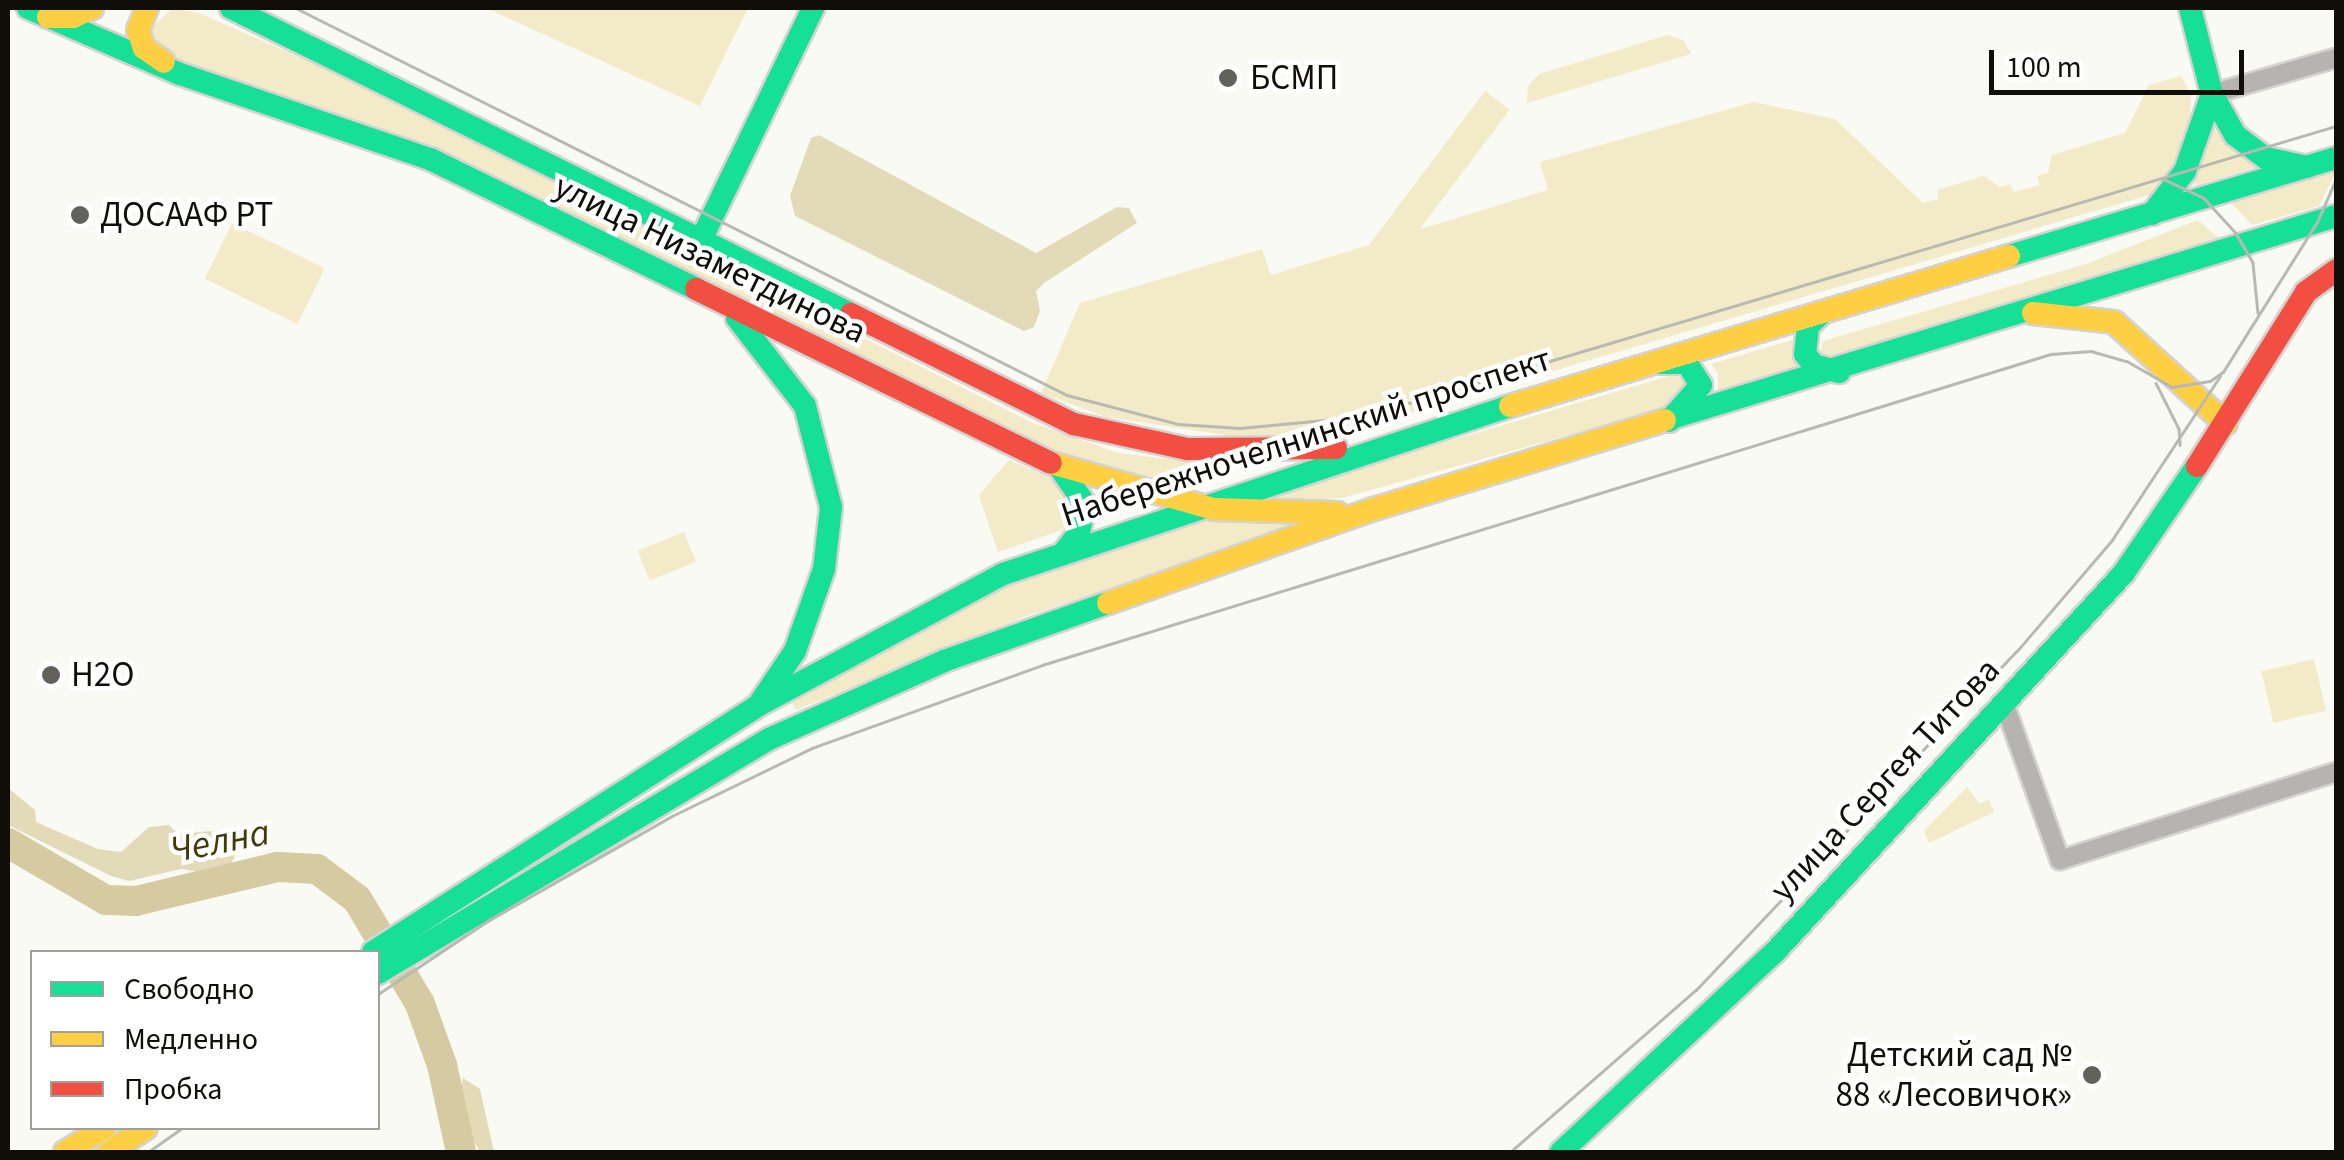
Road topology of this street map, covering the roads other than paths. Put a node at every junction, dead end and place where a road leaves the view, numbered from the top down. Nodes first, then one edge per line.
1 (92, 8) edge
2 (147, 8) edge
3 (231, 8) edge
4 (813, 8) edge
5 (2190, 8) edge
6 (37, 12) edge
7 (2336, 58) edge
8 (180, 74) junction
9 (2212, 94) junction
10 (2336, 158) edge
11 (2308, 167) junction
12 (2152, 214) junction
13 (2336, 216) edge
14 (701, 240) junction
15 (2336, 270) edge
16 (729, 310) junction
17 (1823, 312) junction
18 (2033, 314) junction
19 (1655, 363) junction
20 (1840, 372) junction
21 (1668, 422) junction
22 (2226, 424) junction
23 (1378, 446) junction
24 (1059, 467) junction
25 (1195, 505) junction
26 (1374, 509) junction
27 (1065, 551) junction
28 (2004, 703) junction
29 (757, 706) junction
30 (2336, 772) edge
31 (449, 913) junction
32 (377, 950) edge
33 (380, 971) edge
34 (101, 1130) edge
35 (143, 1130) edge
36 (65, 1152) edge
37 (109, 1152) edge
38 (1562, 1152) edge

1 - 6 main road
2 - 8 main road
3 - 14 main road, улица Низаметдинова
4 - 14 main road
5 - 9 main road
6 - 8 main road, улица Низаметдинова
7 - 9 street
8 - 16 main road, улица Низаметдинова
9 - 11 main road
9 - 12 main road
10 - 11 main road, Набережночелнинский проспект
11 - 12 main road, Набережночелнинский проспект
12 - 17 main road, Набережночелнинский проспект
13 - 18 main road, Набережночелнинский проспект
14 - 23 main road, улица Низаметдинова
15 - 22 main road, улица Сергея Титова
16 - 24 main road, улица Низаметдинова
16 - 29 main road
17 - 19 main road, Набережночелнинский проспект
17 - 20 main road
18 - 20 main road, Набережночелнинский проспект
18 - 22 main road
19 - 21 main road
19 - 23 main road, Набережночелнинский проспект
20 - 21 main road, Набережночелнинский проспект
21 - 26 main road, Набережночелнинский проспект
22 - 28 main road, улица Сергея Титова
23 - 25 main road, Набережночелнинский проспект
24 - 25 main road, улица Низаметдинова
24 - 27 main road
25 - 26 main road, улица Низаметдинова
25 - 27 main road, Набережночелнинский проспект
26 - 31 main road, Набережночелнинский проспект
27 - 29 main road, Набережночелнинский проспект
28 - 30 street
28 - 38 main road, улица Сергея Титова
29 - 31 main road, Набережночелнинский проспект
31 - 32 main road, Набережночелнинский проспект
31 - 33 main road, Набережночелнинский проспект
34 - 36 main road
35 - 37 main road

